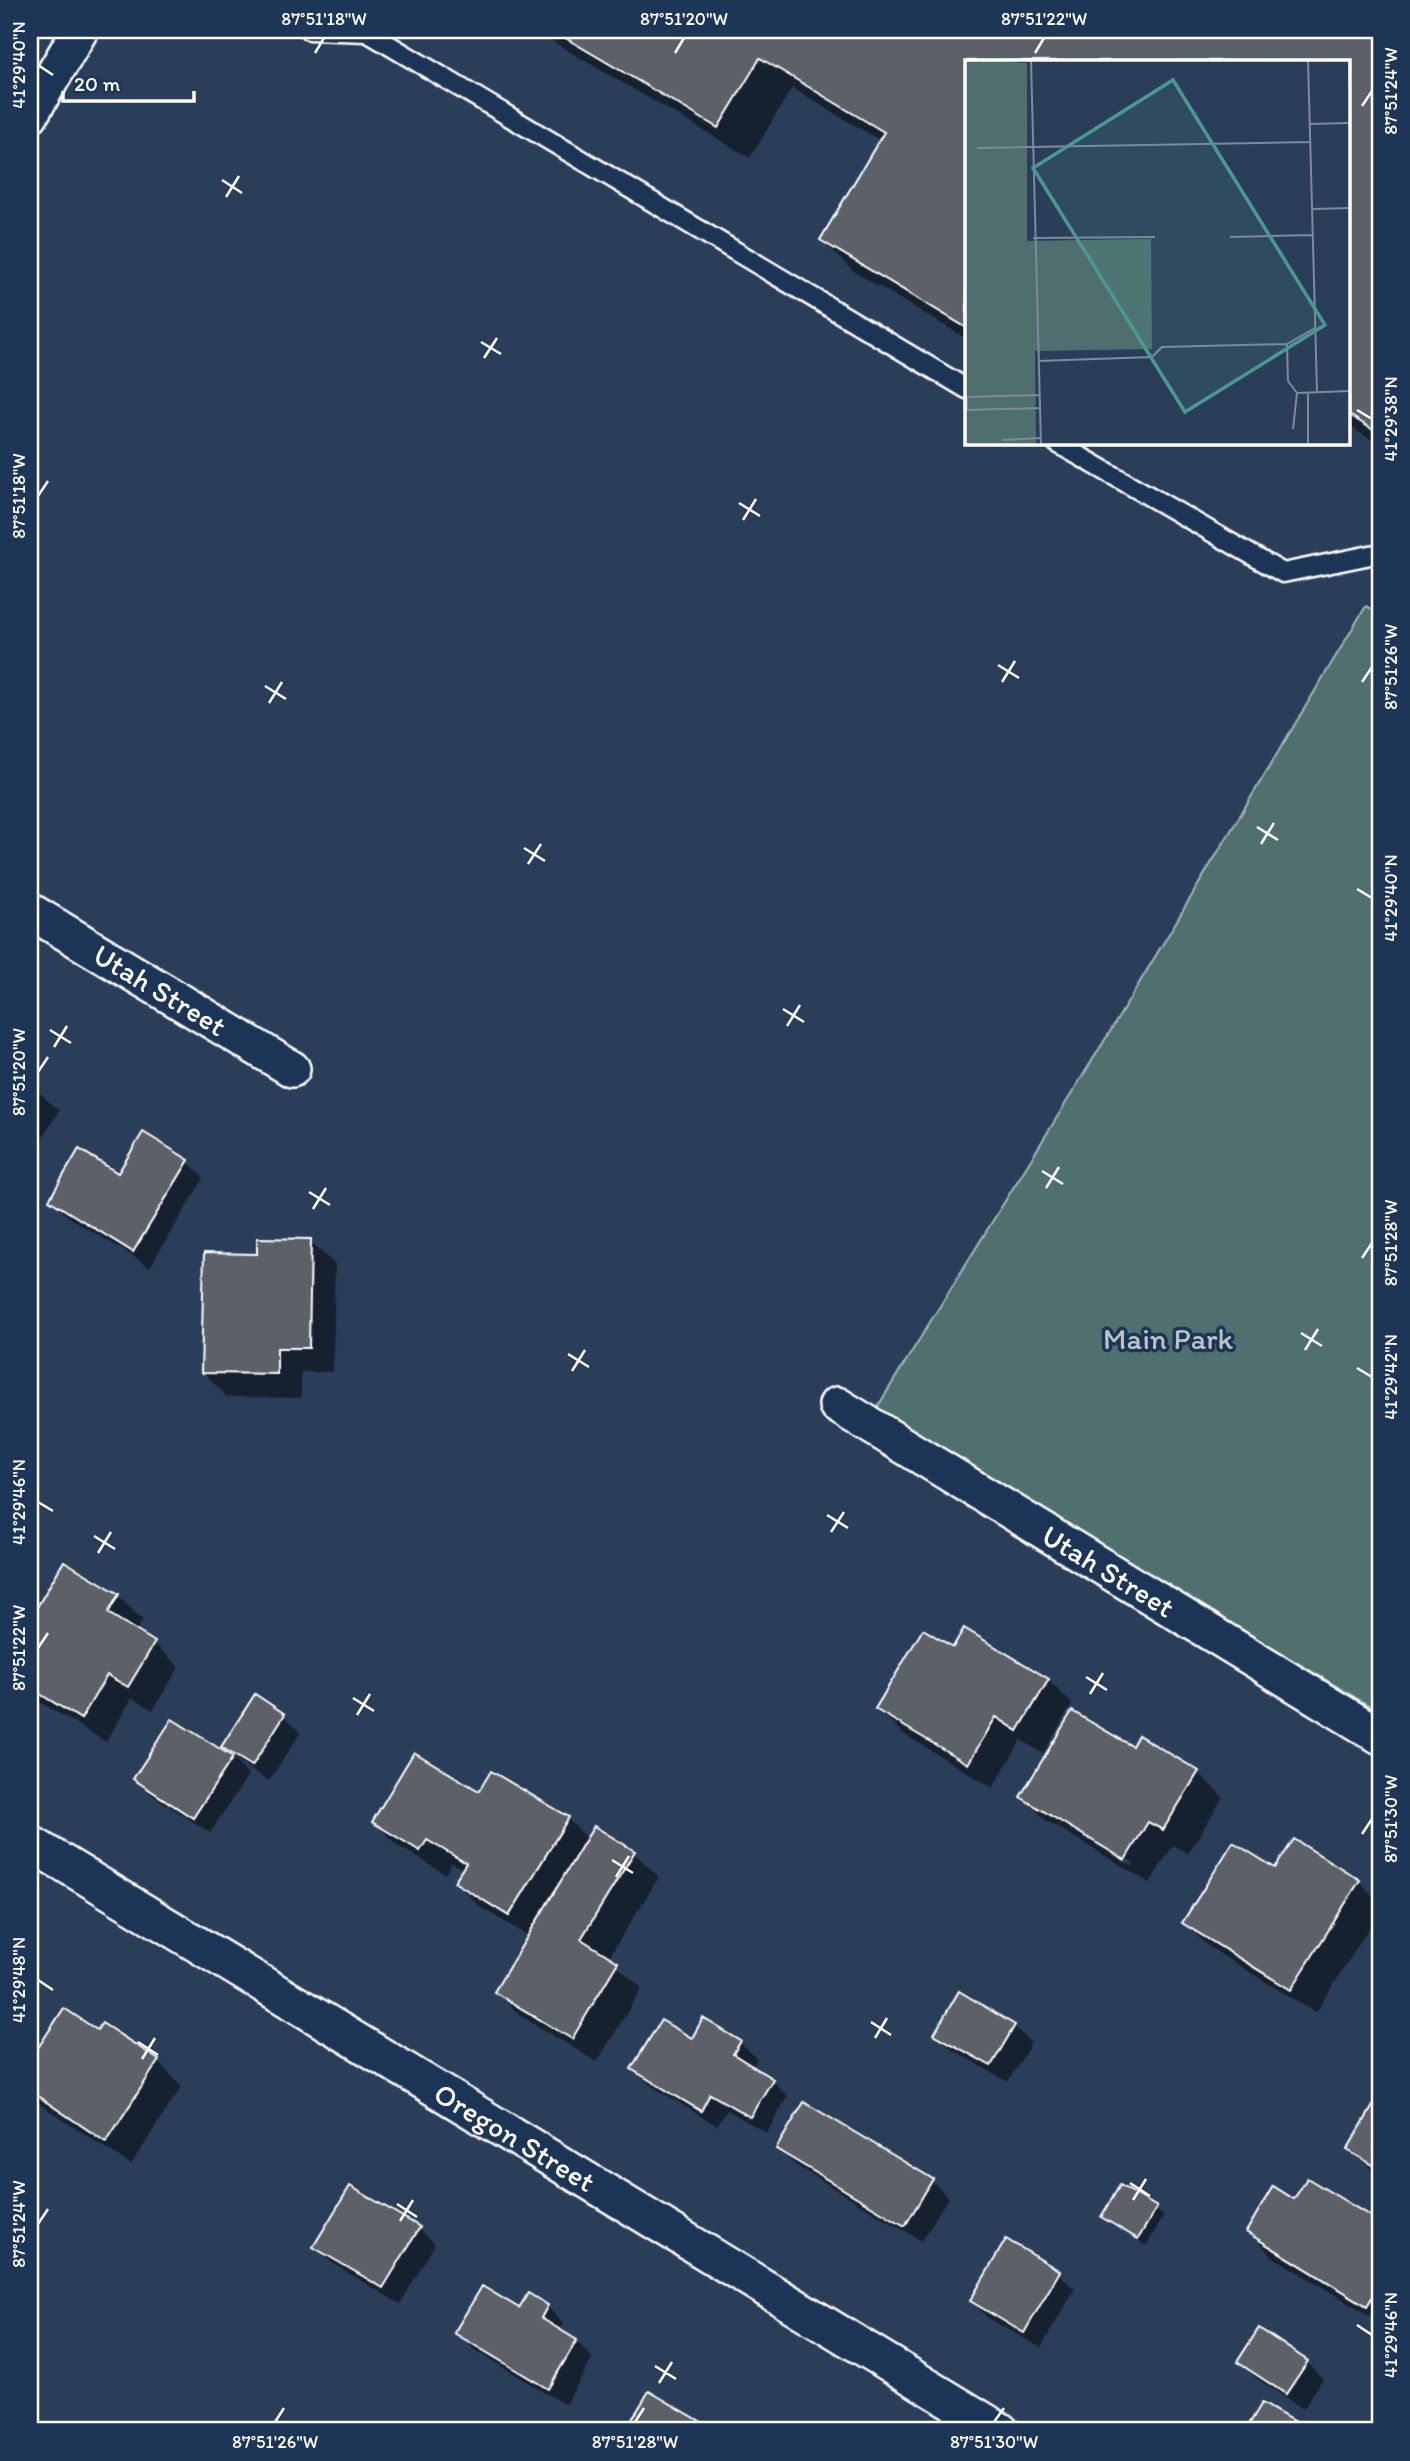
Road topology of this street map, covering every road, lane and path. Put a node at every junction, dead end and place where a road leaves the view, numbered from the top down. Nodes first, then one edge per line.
1 (80, 30) edge
2 (309, 30) edge
3 (368, 31) edge
4 (30, 115) edge
5 (965, 388) edge
6 (1059, 444) edge
7 (1380, 553) edge
8 (30, 911) edge
9 (292, 1069) dead end
10 (836, 1405) dead end
11 (1380, 1736) edge
12 (30, 1843) edge
13 (1001, 2431) edge

1 - 4 street
2 - 3 lane
3 - 5 lane
6 - 7 lane
8 - 9 street, Utah Street
10 - 11 street, Utah Street
12 - 13 street, Oregon Street

